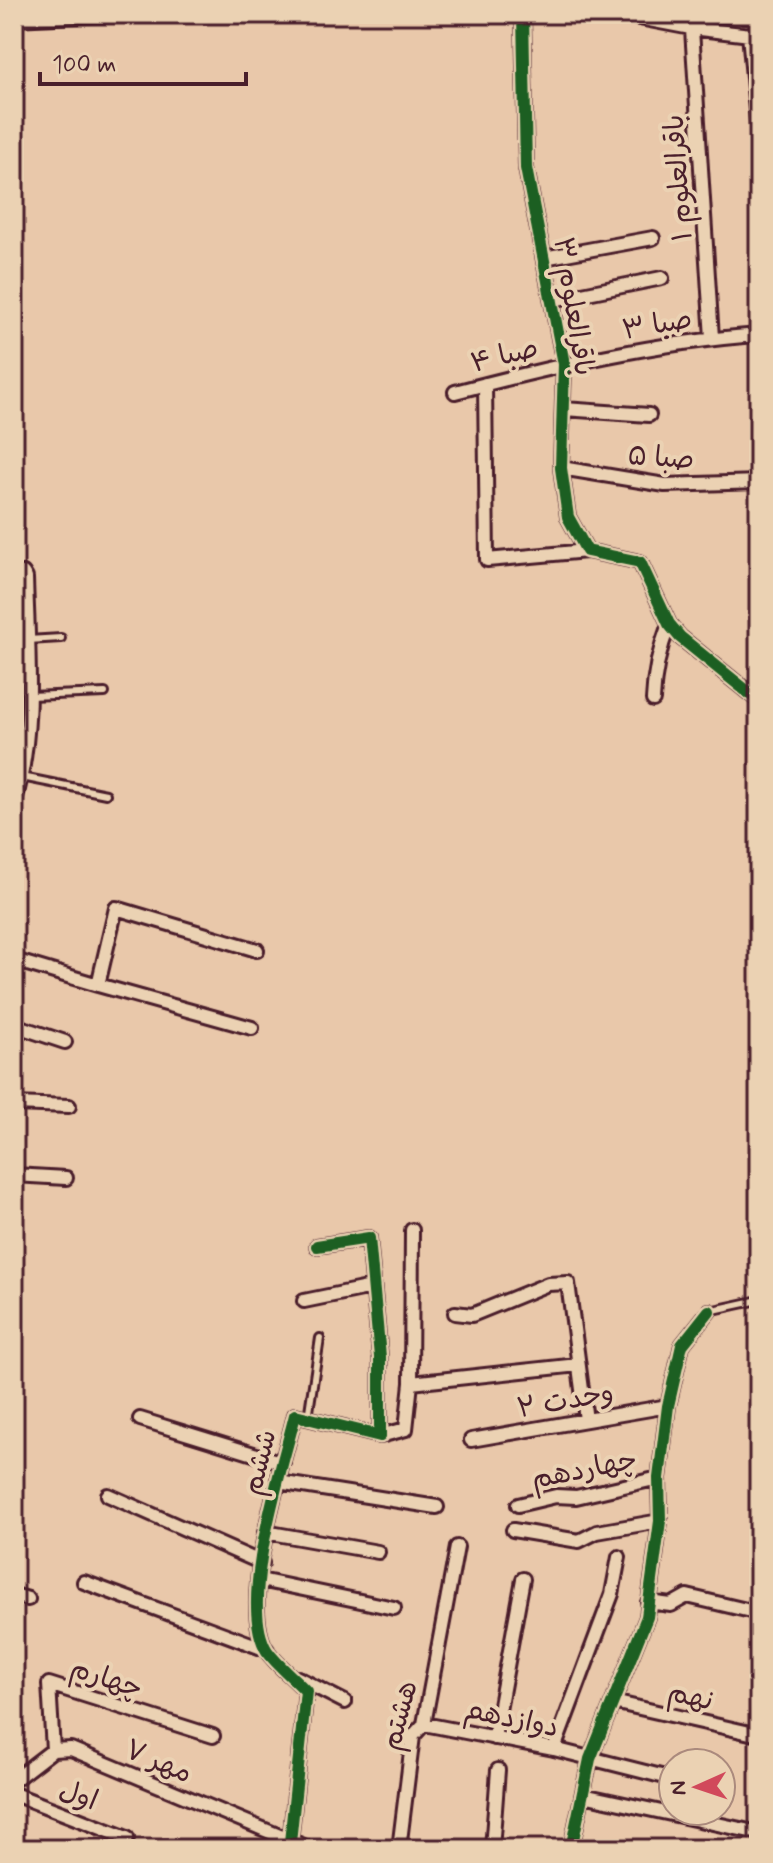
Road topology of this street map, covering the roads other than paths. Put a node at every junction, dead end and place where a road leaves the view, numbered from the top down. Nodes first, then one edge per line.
1 (119, 14) edge
2 (523, 14) edge
3 (618, 14) edge
4 (14, 19) edge
5 (691, 21) edge
6 (754, 35) edge
7 (759, 143) edge
8 (653, 238) dead end
9 (544, 258) junction
10 (662, 278) dead end
11 (552, 300) junction
12 (759, 335) edge
13 (712, 338) junction
14 (564, 364) junction
15 (485, 384) junction
16 (455, 392) dead end
17 (564, 409) junction
18 (649, 415) dead end
19 (561, 468) junction
20 (759, 482) edge
21 (587, 551) junction
22 (20, 576) edge
23 (669, 624) junction
24 (61, 638) dead end
25 (28, 640) junction
26 (105, 693) dead end
27 (29, 696) junction
28 (653, 700) dead end
29 (759, 701) edge
30 (30, 711) junction
31 (14, 712) edge
32 (22, 777) junction
33 (106, 794) dead end
34 (14, 804) edge
35 (257, 950) dead end
36 (14, 960) edge
37 (98, 985) junction
38 (14, 1025) edge
39 (252, 1028) dead end
40 (65, 1042) dead end
41 (14, 1104) edge
42 (69, 1106) dead end
43 (14, 1175) edge
44 (66, 1178) dead end
45 (412, 1230) dead end
46 (317, 1246) dead end
47 (372, 1287) junction
48 (759, 1300) edge
49 (304, 1301) dead end
50 (709, 1311) joint
51 (455, 1313) dead end
52 (320, 1338) dead end
53 (578, 1365) junction
54 (411, 1383) junction
55 (668, 1406) junction
56 (308, 1418) junction
57 (140, 1419) dead end
58 (586, 1420) junction
59 (380, 1436) junction
60 (471, 1440) dead end
61 (283, 1463) junction
62 (659, 1478) junction
63 (278, 1482) junction
64 (108, 1495) dead end
65 (518, 1505) dead end
66 (437, 1507) dead end
67 (660, 1521) junction
68 (513, 1530) dead end
69 (265, 1532) junction
70 (457, 1547) dead end
71 (378, 1552) dead end
72 (619, 1557) dead end
73 (262, 1563) junction
74 (523, 1579) dead end
75 (260, 1580) junction
76 (84, 1582) dead end
77 (14, 1595) edge
78 (28, 1599) dead end
79 (648, 1602) junction
80 (394, 1608) dead end
81 (759, 1613) edge
82 (267, 1650) junction
83 (288, 1672) junction
84 (345, 1702) dead end
85 (613, 1702) junction
86 (424, 1724) junction
87 (759, 1735) edge
88 (213, 1736) dead end
89 (494, 1738) junction
90 (554, 1749) junction
91 (53, 1750) junction
92 (590, 1759) junction
93 (498, 1770) dead end
94 (657, 1775) edge
95 (14, 1780) edge
96 (14, 1794) edge
97 (583, 1795) junction
98 (759, 1833) edge
99 (127, 1838) dead end
100 (290, 1842) junction
101 (575, 1847) edge
102 (311, 1849) edge
103 (399, 1849) edge
104 (492, 1849) edge

1 - 4 street
2 - 9 street, باقرالعلوم ۳
3 - 5 street
5 - 6 street
5 - 13 street, باقرالعلوم ۱
6 - 7 street
8 - 9 street
9 - 11 street, باقرالعلوم ۳
10 - 11 street
11 - 14 street, باقرالعلوم ۳
12 - 13 street, صبا ۳
13 - 14 street, صبا ۳
14 - 15 street, صبا ۴
14 - 17 street, باقرالعلوم ۳
15 - 16 street, صبا ۴
15 - 21 street
17 - 18 street
17 - 19 street, باقرالعلوم ۳
19 - 20 street, صبا ۵
19 - 21 street, باقرالعلوم ۳
21 - 23 street
22 - 25 street
23 - 28 street
23 - 29 street
24 - 25 lane
25 - 27 street
26 - 27 lane
27 - 30 street
30 - 31 street
30 - 32 street
32 - 33 lane
32 - 34 street
35 - 37 street
36 - 37 street
37 - 39 street
38 - 40 street
41 - 42 street
43 - 44 street
45 - 54 street
46 - 47 street
47 - 49 street
47 - 59 street
48 - 50 lane
50 - 55 street
51 - 53 street
52 - 56 lane
53 - 54 street
53 - 58 street
54 - 59 street
55 - 58 street, وحدت ۲
55 - 62 street
56 - 59 street, ششم
56 - 61 street, ششم
57 - 61 street
58 - 60 street, وحدت ۲
61 - 63 street, ششم
62 - 65 street, چهاردهم
62 - 67 street
63 - 66 street
63 - 69 street, ششم
64 - 73 street
67 - 68 street
67 - 79 street
69 - 71 street
69 - 73 street, ششم
70 - 86 street, هشتم
72 - 90 street
73 - 75 street, ششم
74 - 89 street
75 - 80 street
75 - 82 street, ششم
76 - 82 street
77 - 78 street
79 - 81 street
79 - 85 street
82 - 83 street, ششم
83 - 84 street
83 - 100 street, ششم
85 - 87 street, نهم
85 - 92 street
86 - 89 street, دوازدهم
86 - 103 street, هشتم
88 - 91 street, چهارم
89 - 90 street, دوازدهم
90 - 92 street, دوازدهم
91 - 95 street
91 - 100 street, مهر ۷
92 - 94 street, دوازدهم
92 - 97 street
93 - 104 street
96 - 99 street, اول
97 - 98 street
97 - 101 street
100 - 102 street, مهر ۷

